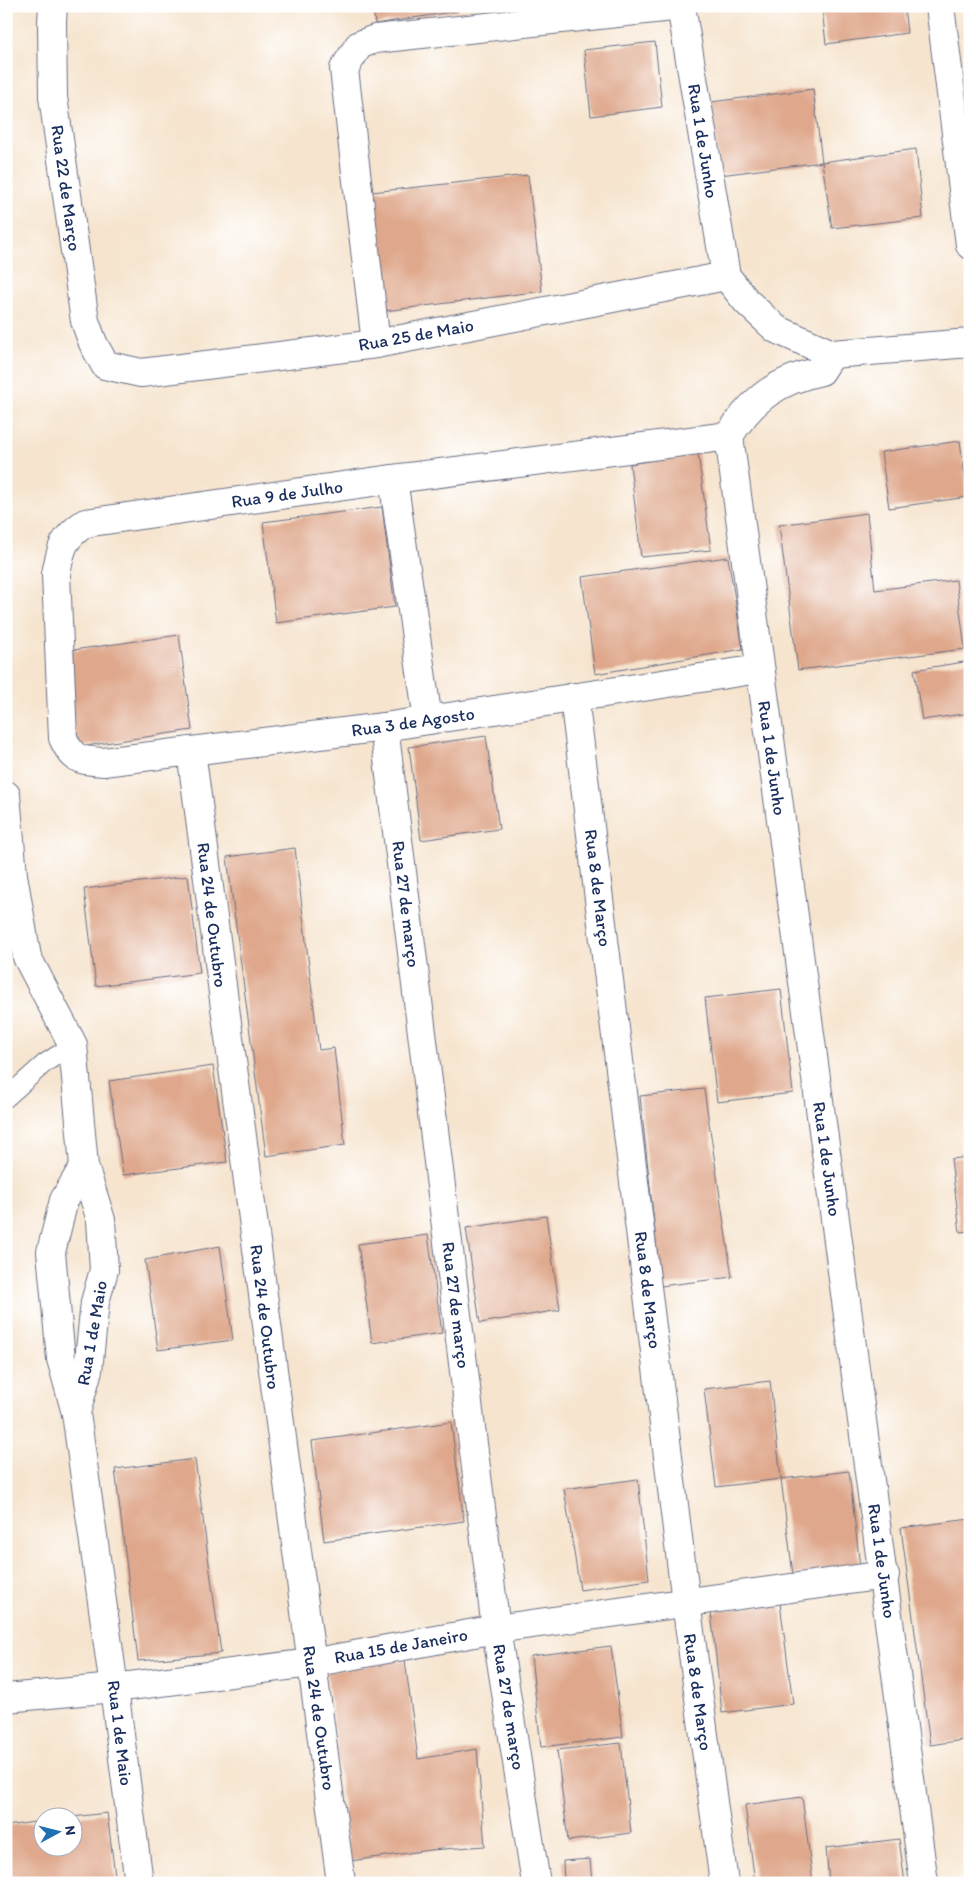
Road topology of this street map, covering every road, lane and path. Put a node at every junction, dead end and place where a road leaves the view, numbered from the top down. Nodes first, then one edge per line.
1 (53, 6) edge
2 (682, 6) edge
3 (940, 6) edge
4 (963, 137) edge
5 (970, 245) edge
6 (726, 276) junction
7 (970, 343) edge
8 (376, 344) junction
9 (832, 354) junction
10 (105, 365) joint
11 (729, 436) junction
12 (394, 480) junction
13 (759, 669) junction
14 (574, 697) junction
15 (428, 720) junction
16 (384, 727) junction
17 (191, 751) junction
18 (69, 752) joint
19 (6, 795) edge
20 (73, 1045) junction
21 (6, 1098) edge
22 (84, 1166) junction
23 (76, 1413) junction
24 (884, 1575) junction
25 (686, 1602) junction
26 (496, 1629) junction
27 (311, 1663) junction
28 (114, 1688) junction
29 (6, 1698) edge
30 (139, 1883) edge
31 (341, 1883) edge
32 (536, 1883) edge
33 (724, 1883) edge
34 (924, 1883) edge

1 - 10 street, Rua 22 de Março
2 - 6 street, Rua 1 de Junho
2 - 8 street
3 - 4 street
4 - 5 street
6 - 8 street, Rua 25 de Maio
6 - 9 street
7 - 9 street
8 - 10 street, Rua 25 de Maio
9 - 11 street
11 - 12 street, Rua 9 de Julho
11 - 13 street, Rua 1 de Junho
12 - 15 street
12 - 18 street, Rua 9 de Julho
13 - 14 street, Rua 3 de Agosto
13 - 24 street, Rua 1 de Junho
14 - 15 street, Rua 3 de Agosto
14 - 25 street, Rua 8 de Março
15 - 16 street, Rua 3 de Agosto
16 - 17 street, Rua 3 de Agosto
16 - 26 street, Rua 27 de março
17 - 18 street, Rua 3 de Agosto
17 - 27 street, Rua 24 de Outubro
19 - 20 street, Rua 1 de Maio
20 - 21 lane
20 - 22 street, Rua 1 de Maio
22 - 23 street, Rua 1 de Maio
22 - 23 street
23 - 28 street, Rua 1 de Maio
24 - 25 street, Rua 15 de Janeiro
24 - 34 street, Rua 1 de Junho
25 - 26 street, Rua 15 de Janeiro
25 - 33 street, Rua 8 de Março
26 - 27 street, Rua 15 de Janeiro
26 - 32 street, Rua 27 de março
27 - 28 street, Rua 15 de Janeiro
27 - 31 street, Rua 24 de Outubro
28 - 29 street, Rua 15 de Janeiro
28 - 30 street, Rua 1 de Maio

